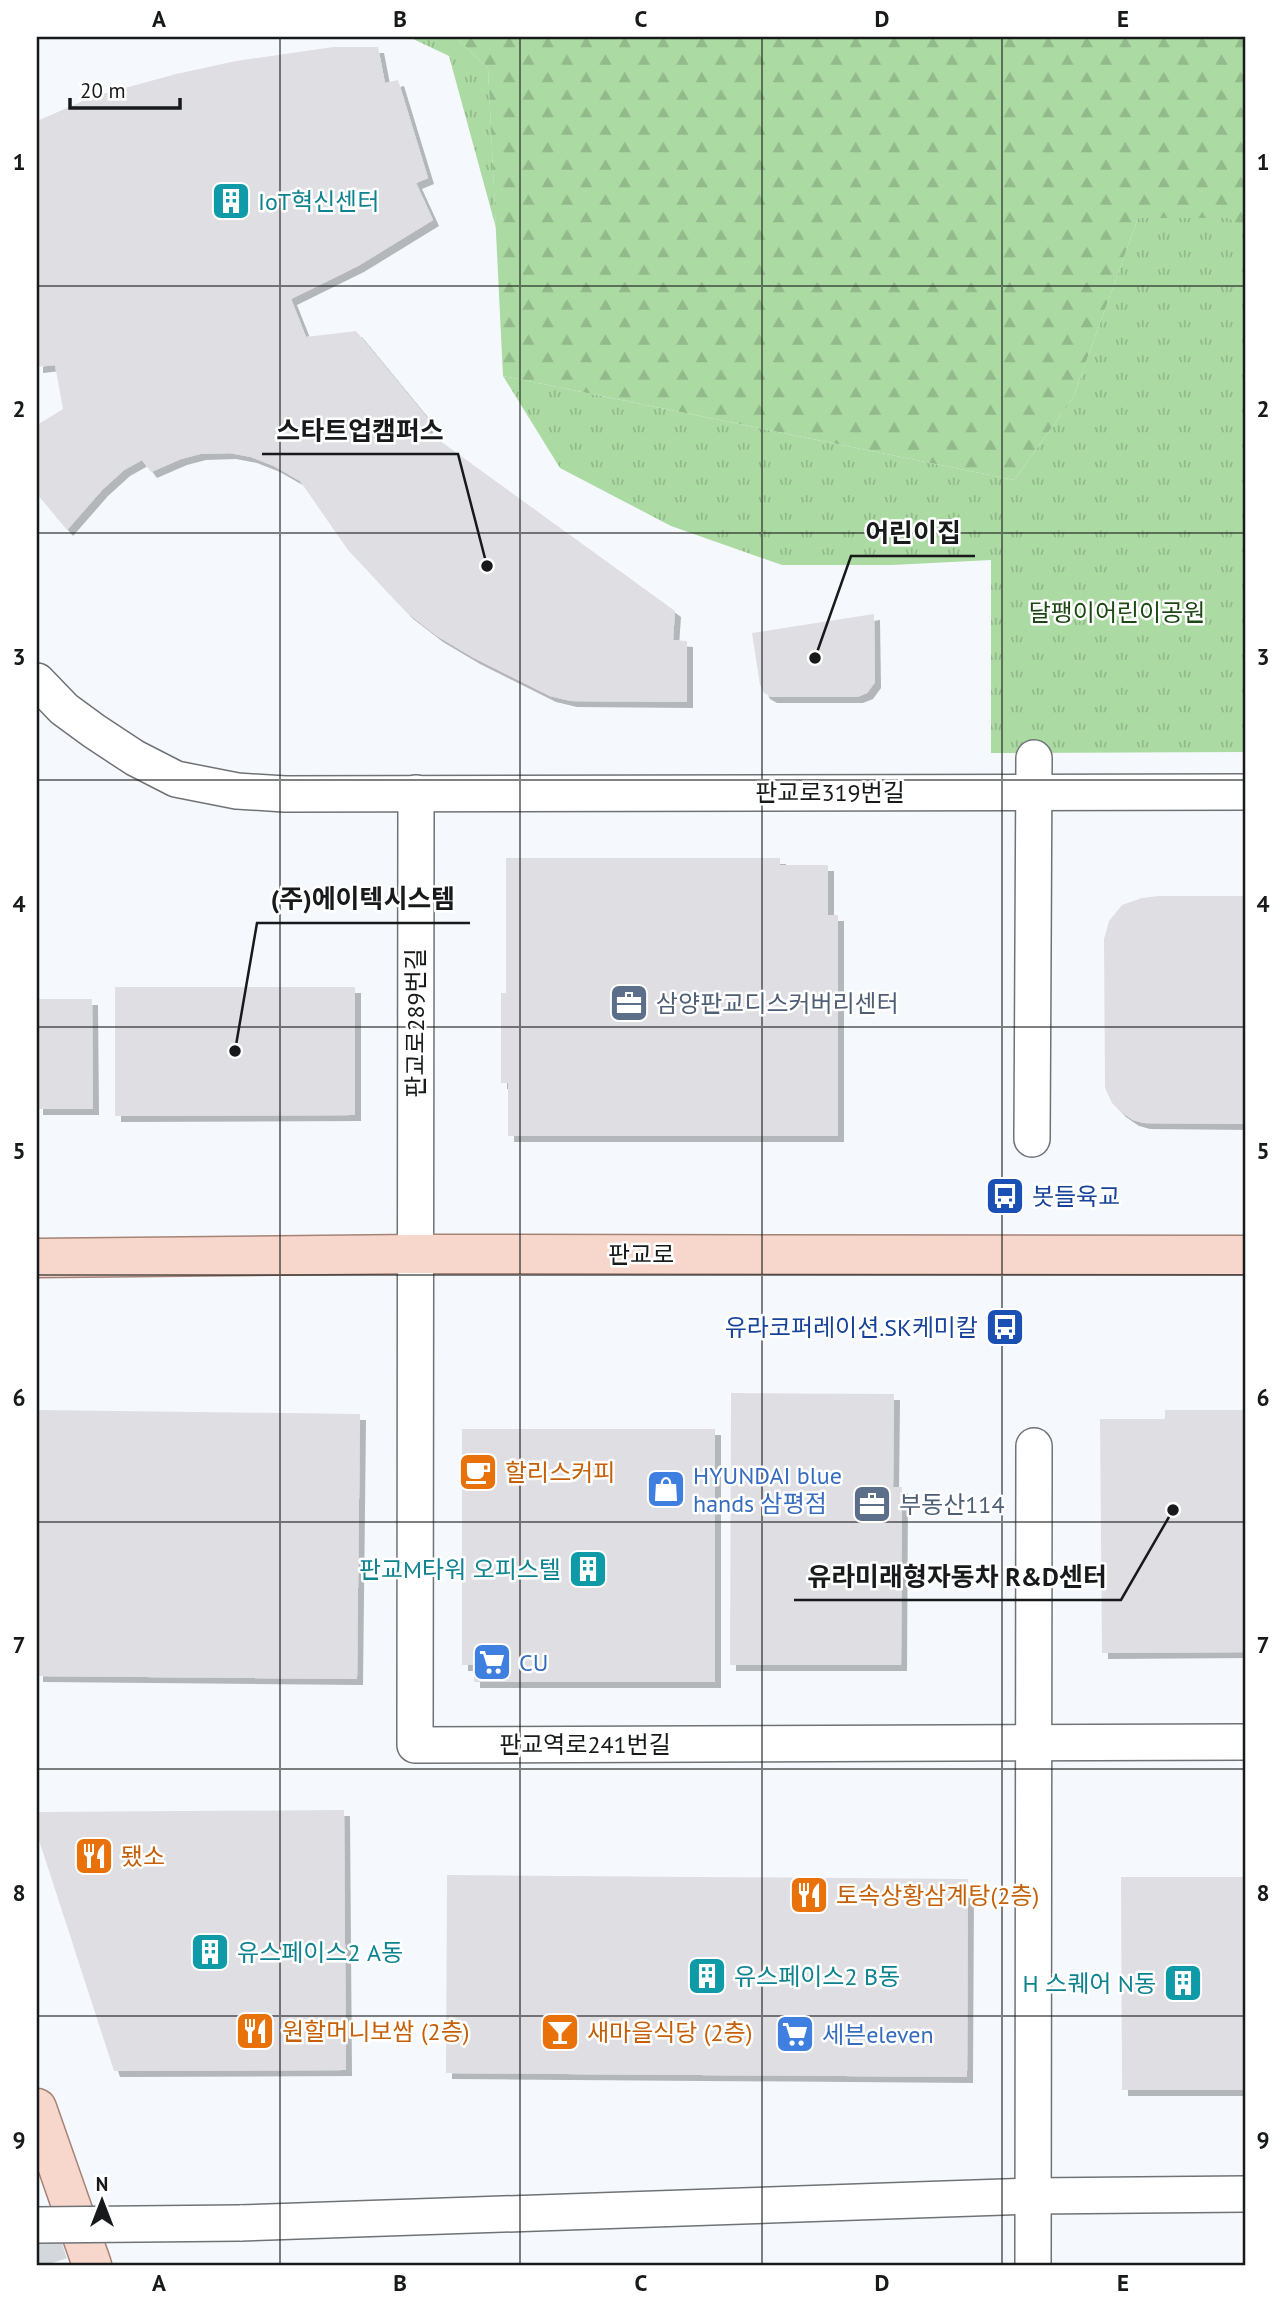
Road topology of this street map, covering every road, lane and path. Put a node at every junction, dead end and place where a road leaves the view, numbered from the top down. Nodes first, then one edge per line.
1 (37, 681) edge
2 (1034, 758) dead end
3 (1245, 792) edge
4 (415, 793) junction
5 (1032, 1139) dead end
6 (37, 1248) edge
7 (415, 1254) junction
8 (1245, 1255) edge
9 (37, 1258) edge
10 (79, 1258) junction
11 (37, 1278) edge
12 (1034, 1446) dead end
13 (1245, 1742) edge
14 (37, 2108) edge
15 (1245, 2194) edge
16 (1034, 2196) junction
17 (37, 2225) edge
18 (92, 2265) edge
19 (1033, 2265) edge

1 - 4 street, 판교로319번길
2 - 5 street
3 - 4 street, 판교로319번길
4 - 7 street, 판교로289번길
6 - 10 main road
7 - 8 main road, 판교로
7 - 10 main road, 판교로
7 - 13 street, 판교역로241번길
9 - 10 main road, 판교로
10 - 11 main road
12 - 16 street
14 - 18 main road
15 - 16 street
16 - 17 street, bridge
16 - 19 street

